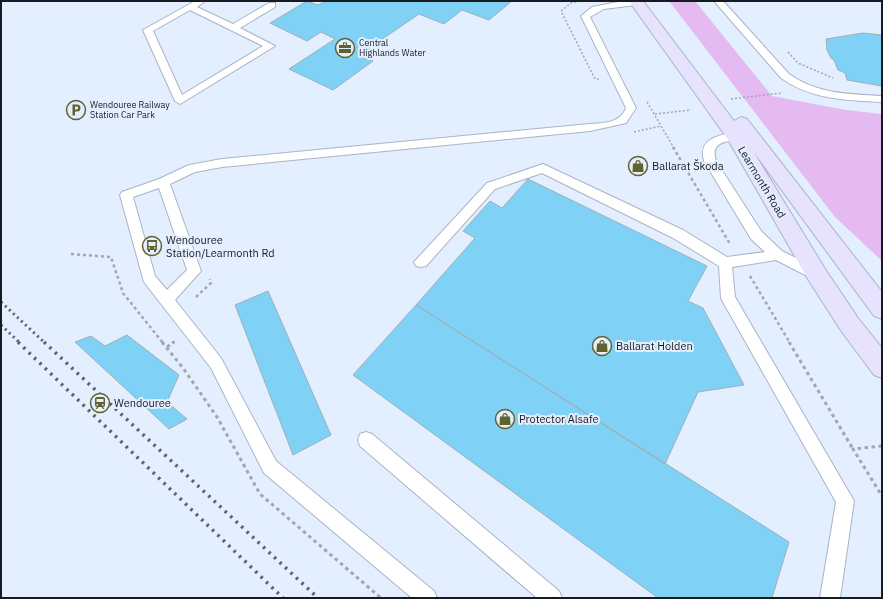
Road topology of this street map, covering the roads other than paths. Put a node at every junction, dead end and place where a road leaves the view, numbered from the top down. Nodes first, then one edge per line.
1 (202, 1) edge
2 (642, 1) edge
3 (718, 1) edge
4 (272, 5) dead end
5 (190, 7) junction
6 (233, 28) junction
7 (882, 100) edge
8 (735, 136) junction
9 (163, 182) junction
10 (777, 255) junction
11 (421, 262) dead end
12 (725, 263) junction
13 (851, 270) junction
14 (818, 275) junction
15 (882, 286) edge
16 (166, 300) junction
17 (882, 310) edge
18 (882, 367) edge
19 (366, 440) dead end
20 (427, 598) edge
21 (552, 598) edge
22 (830, 598) edge

1 - 5 lane
2 - 8 main road, Learmonth Road
2 - 9 lane
2 - 13 main road, Learmonth Road
3 - 7 lane
4 - 6 lane
5 - 6 lane
5 - 6 lane
8 - 10 lane
8 - 14 main road, Learmonth Road
9 - 16 lane
9 - 16 lane
10 - 12 lane
10 - 14 lane
11 - 12 lane
12 - 22 lane
13 - 15 main road
13 - 17 main road, Learmonth Road
14 - 18 main road, Learmonth Road
16 - 20 lane
19 - 21 lane

